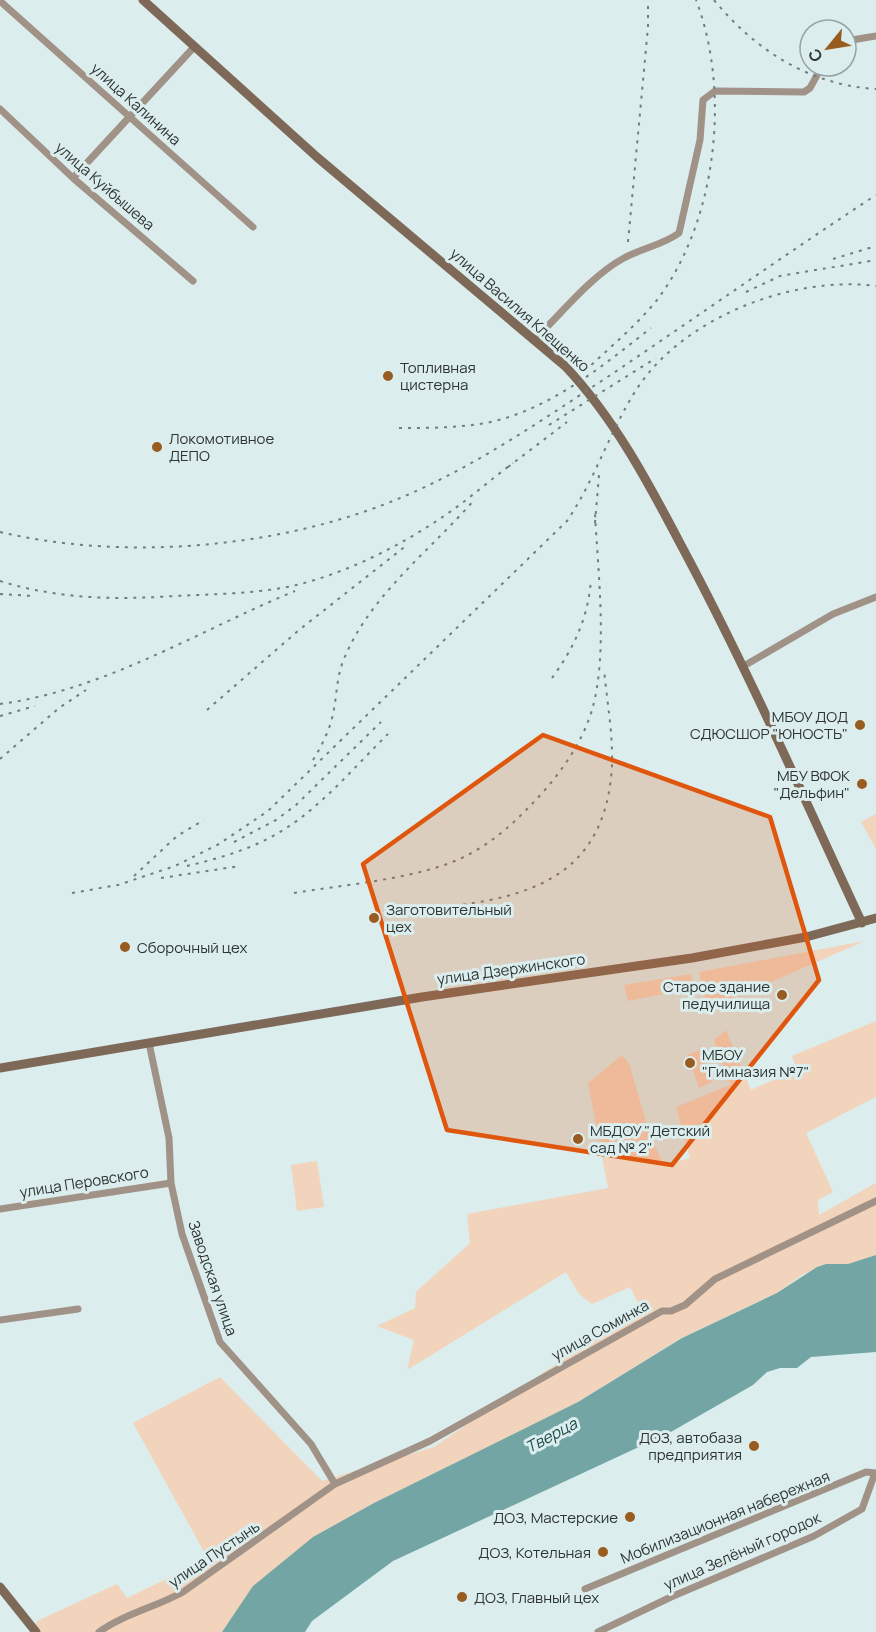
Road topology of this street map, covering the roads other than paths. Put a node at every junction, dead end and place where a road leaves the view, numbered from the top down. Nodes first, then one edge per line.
1 (0, 0) edge
2 (143, 0) edge
3 (876, 36) edge
4 (858, 39) edge
5 (195, 46) junction
6 (815, 78) edge
7 (0, 109) edge
8 (130, 117) junction
9 (73, 178) junction
10 (253, 228) dead end
11 (193, 281) dead end
12 (534, 340) junction
13 (876, 597) edge
14 (742, 667) junction
15 (876, 918) edge
16 (862, 923) junction
17 (149, 1043) junction
18 (0, 1068) edge
19 (171, 1183) junction
20 (876, 1201) edge
21 (0, 1209) edge
22 (78, 1309) dead end
23 (0, 1320) edge
24 (875, 1473) edge
25 (335, 1484) junction
26 (0, 1587) edge
27 (585, 1589) dead end
28 (36, 1632) edge
29 (99, 1632) edge
30 (598, 1632) edge

1 - 8 street, улица Калинина
2 - 5 street, улица Василия Клещенко
3 - 4 street
5 - 8 street
5 - 12 street, улица Василия Клещенко
6 - 12 street
7 - 9 street, улица Куйбышева
8 - 9 street
8 - 10 street, улица Калинина
9 - 11 street, улица Куйбышева
12 - 14 street, улица Василия Клещенко
13 - 14 street
14 - 16 street, улица Василия Клещенко
15 - 16 street, улица Дзержинского
16 - 17 street, улица Дзержинского
17 - 18 street, улица Дзержинского
17 - 19 street, Заводская улица
19 - 21 street, улица Перовского
19 - 25 street, Заводская улица
20 - 25 street, улица Соминка
22 - 23 street
24 - 27 street, Мобилизационная набережная
24 - 30 street, улица Зелёный городок
25 - 29 street, улица Пустынь
26 - 28 street

